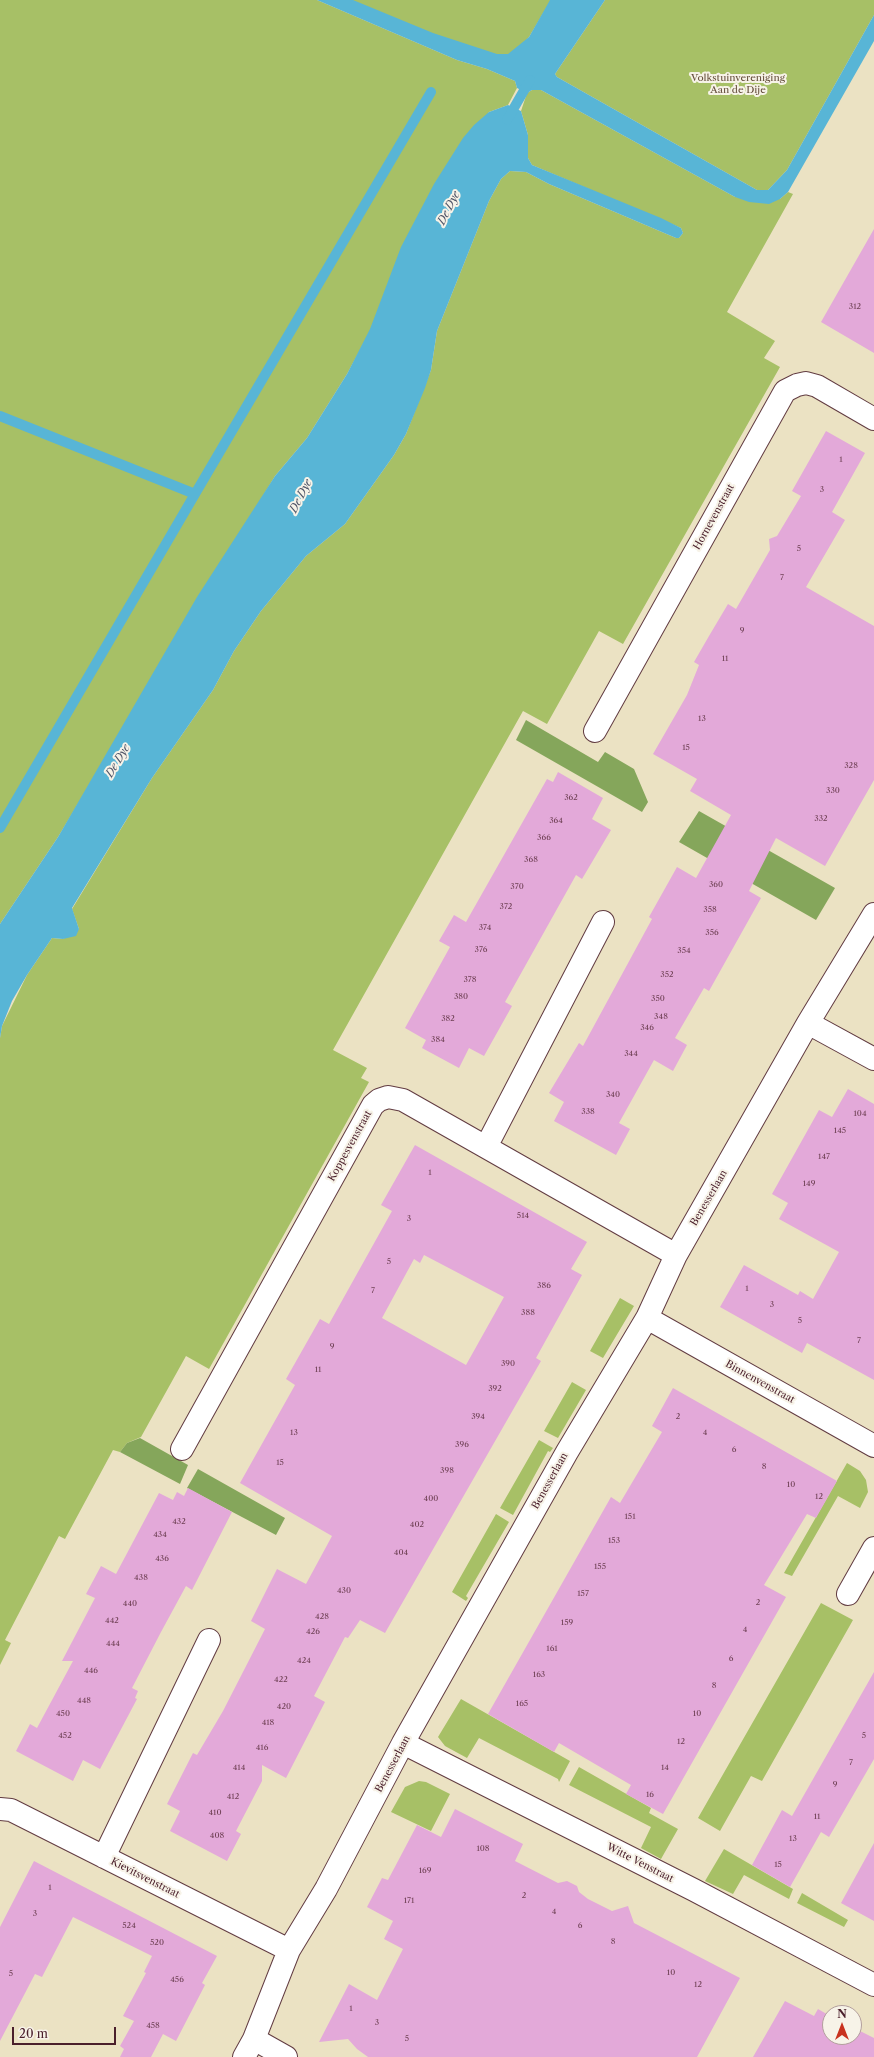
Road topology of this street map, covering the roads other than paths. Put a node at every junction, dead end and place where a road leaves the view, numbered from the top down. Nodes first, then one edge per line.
1 (874, 419) edge
2 (595, 731) dead end
3 (874, 914) edge
4 (603, 922) dead end
5 (808, 1023) junction
6 (874, 1059) edge
7 (486, 1147) junction
8 (676, 1255) junction
9 (647, 1318) junction
10 (874, 1446) edge
11 (182, 1449) dead end
12 (874, 1548) edge
13 (848, 1594) dead end
14 (209, 1640) dead end
15 (403, 1743) junction
16 (0, 1809) edge
17 (104, 1857) junction
18 (289, 1950) junction
19 (874, 1986) edge
20 (249, 2048) edge
21 (286, 2057) edge

1 - 2 street, Hornevenstraat
3 - 5 street, Benesserlaan
4 - 7 street
5 - 6 street
5 - 8 street, Benesserlaan
7 - 8 street, Koppesvenstraat
7 - 11 street, Koppesvenstraat
8 - 9 street, Benesserlaan
9 - 10 street, Binnenvenstraat
9 - 15 street, Benesserlaan
12 - 13 street
14 - 17 street
15 - 18 street, Benesserlaan
15 - 19 street, Witte Venstraat
16 - 17 street, Kievitsvenstraat
17 - 18 street, Kievitsvenstraat
18 - 20 street, Benesserlaan
20 - 21 street

